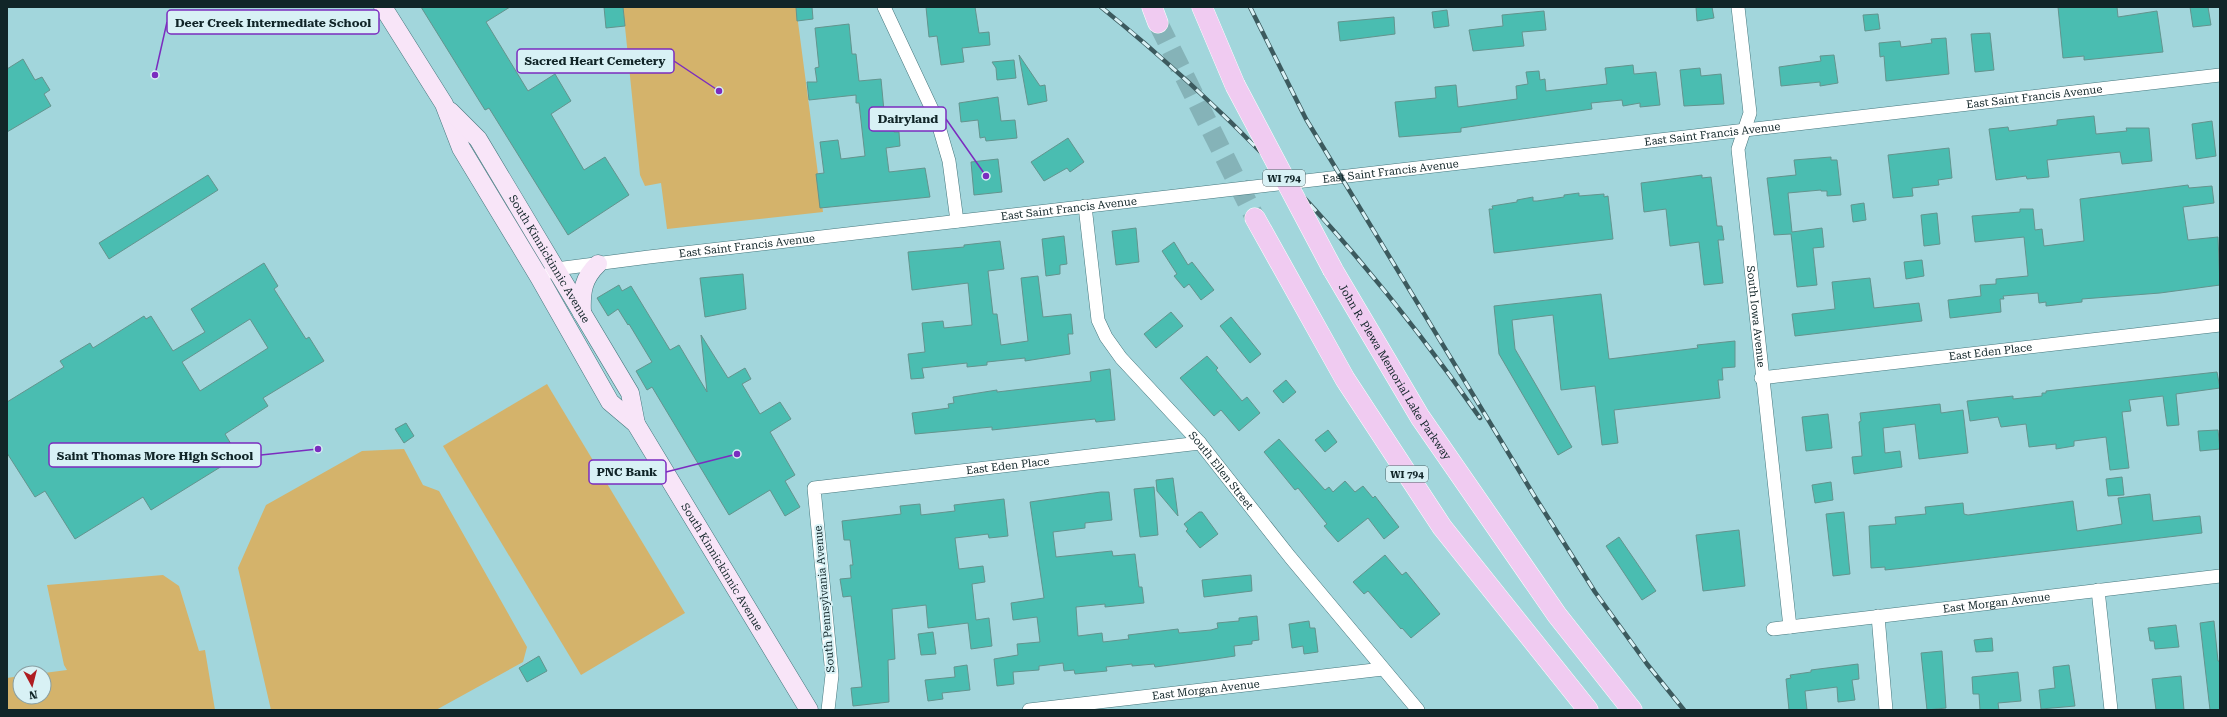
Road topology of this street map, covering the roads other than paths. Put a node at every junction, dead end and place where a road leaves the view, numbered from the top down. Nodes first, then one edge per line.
1 (383, 7) edge
2 (884, 7) edge
3 (1202, 7) edge
4 (1738, 7) edge
5 (2220, 75) edge
6 (444, 104) junction
7 (1744, 130) junction
8 (1085, 206) junction
9 (1255, 218) tunnel mouth
10 (957, 221) junction
11 (598, 264) junction
12 (556, 269) junction
13 (539, 277) junction
14 (582, 313) junction
15 (2220, 326) edge
16 (1761, 378) junction
17 (636, 424) junction
18 (1200, 443) junction
19 (814, 488) joint
20 (2220, 576) edge
21 (2098, 590) junction
22 (1878, 616) junction
23 (1790, 627) junction
24 (1773, 629) dead end
25 (1383, 669) junction
26 (809, 710) edge
27 (828, 710) edge
28 (1029, 710) edge
29 (1418, 710) edge
30 (1588, 710) edge
31 (1632, 710) edge
32 (1886, 710) edge
33 (2111, 710) edge

1 - 6 main road, South Kinnickinnic Avenue
2 - 10 street
3 - 31 main road, John R. Plewa Memorial Lake Parkway / WI 794, bridge
4 - 7 street, South Iowa Avenue
5 - 7 street, East Saint Francis Avenue
6 - 12 main road, South Kinnickinnic Avenue
6 - 13 main road, South Kinnickinnic Avenue
7 - 8 street, East Saint Francis Avenue
7 - 16 street, South Iowa Avenue
8 - 10 street, East Saint Francis Avenue
8 - 18 street, South Ellen Street
9 - 30 main road, WI 794
10 - 11 street, East Saint Francis Avenue
11 - 12 street, East Saint Francis Avenue
11 - 14 main road
12 - 13 street, East Saint Francis Avenue
12 - 14 main road, South Kinnickinnic Avenue
13 - 17 main road, South Kinnickinnic Avenue
14 - 17 main road, South Kinnickinnic Avenue
15 - 16 street, East Eden Place
16 - 23 street, South Iowa Avenue
17 - 26 main road, South Kinnickinnic Avenue
18 - 19 street, East Eden Place
18 - 25 street, South Ellen Street
19 - 27 street, South Pennsylvania Avenue
20 - 21 street, East Morgan Avenue
21 - 22 street, East Morgan Avenue
21 - 33 street
22 - 23 street, East Morgan Avenue
22 - 32 street
23 - 24 street, East Morgan Avenue
25 - 28 street, East Morgan Avenue
25 - 29 street, South Ellen Street

